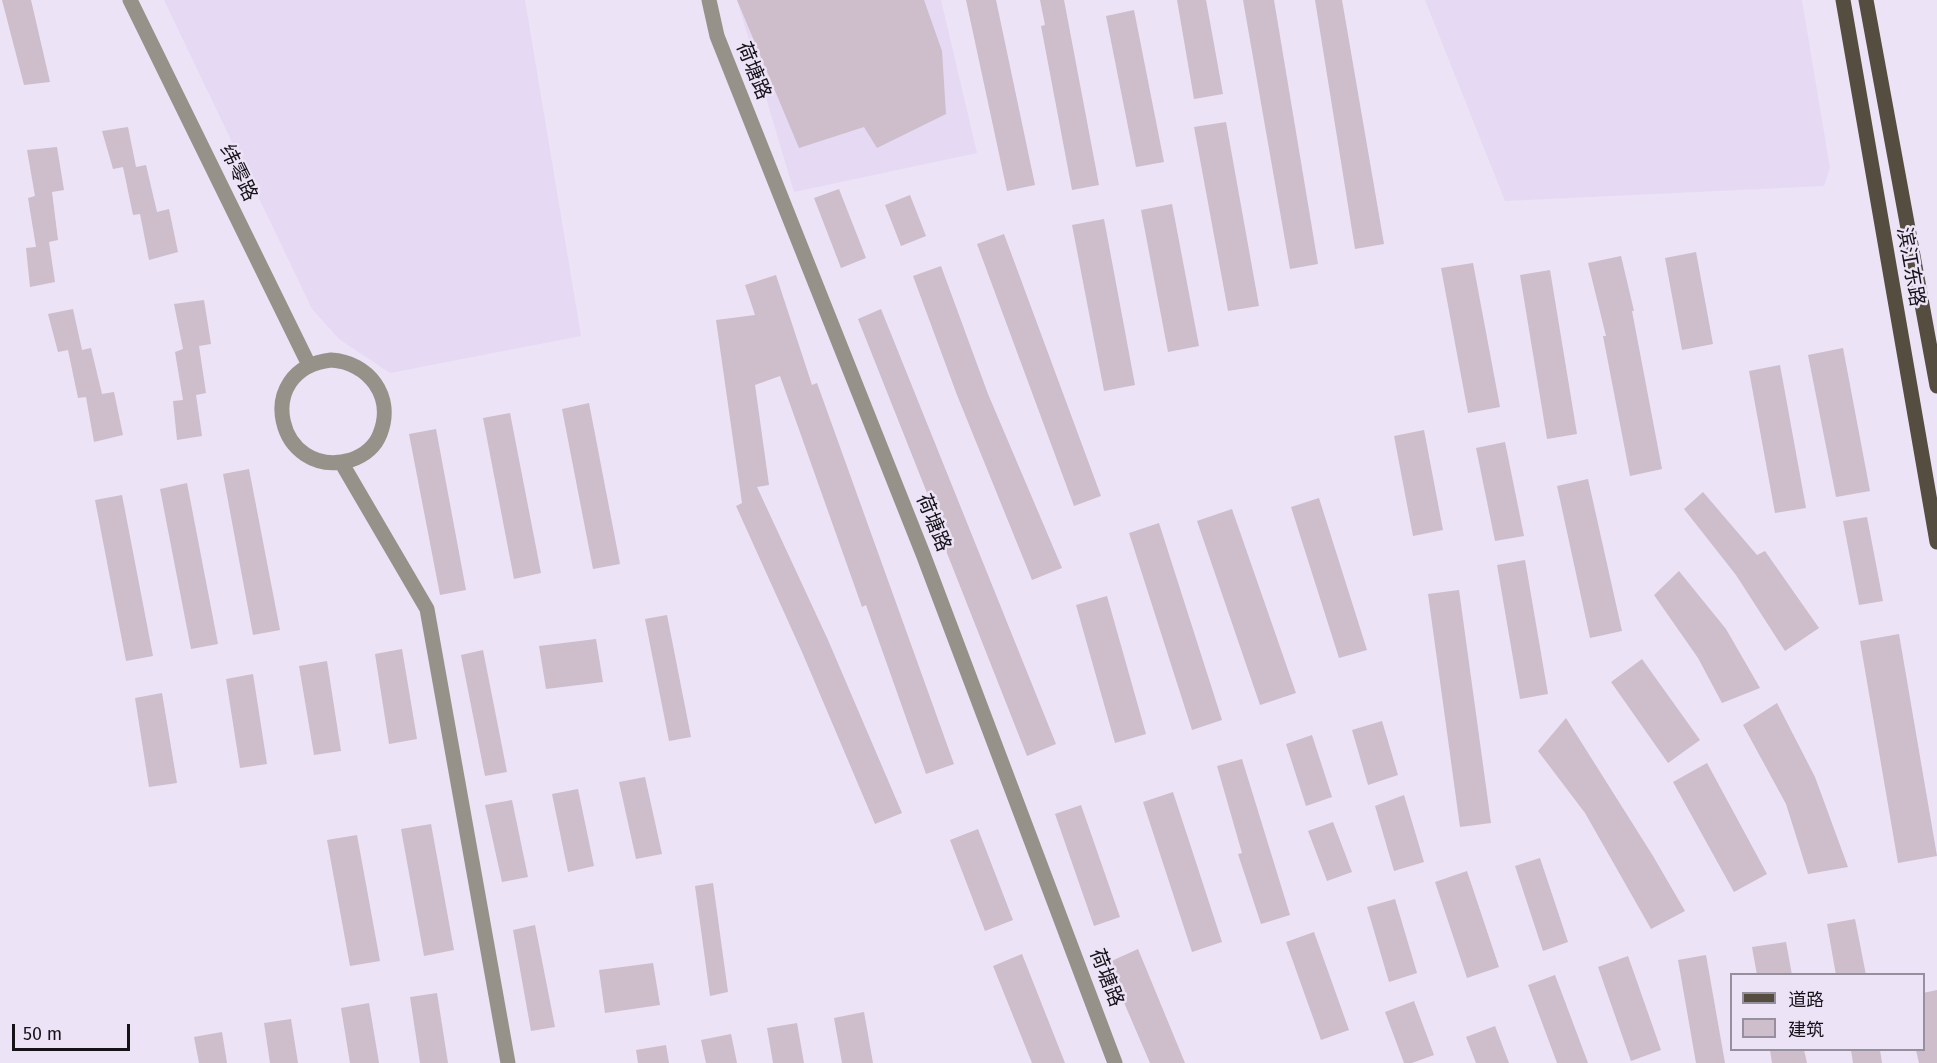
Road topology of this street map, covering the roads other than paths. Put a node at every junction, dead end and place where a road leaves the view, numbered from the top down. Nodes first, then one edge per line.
1 (130, 0) edge
2 (709, 0) edge
3 (1843, 0) edge
4 (1866, 0) edge
5 (309, 365) junction
6 (1937, 386) edge
7 (341, 462) junction
8 (1937, 542) edge
9 (508, 1063) edge
10 (1115, 1063) edge

1 - 5 street, 纬零路
2 - 10 street, 荷塘路
3 - 8 main road, 滨江东路
4 - 6 main road, 滨江东路
5 - 7 street
5 - 7 street
7 - 9 street

